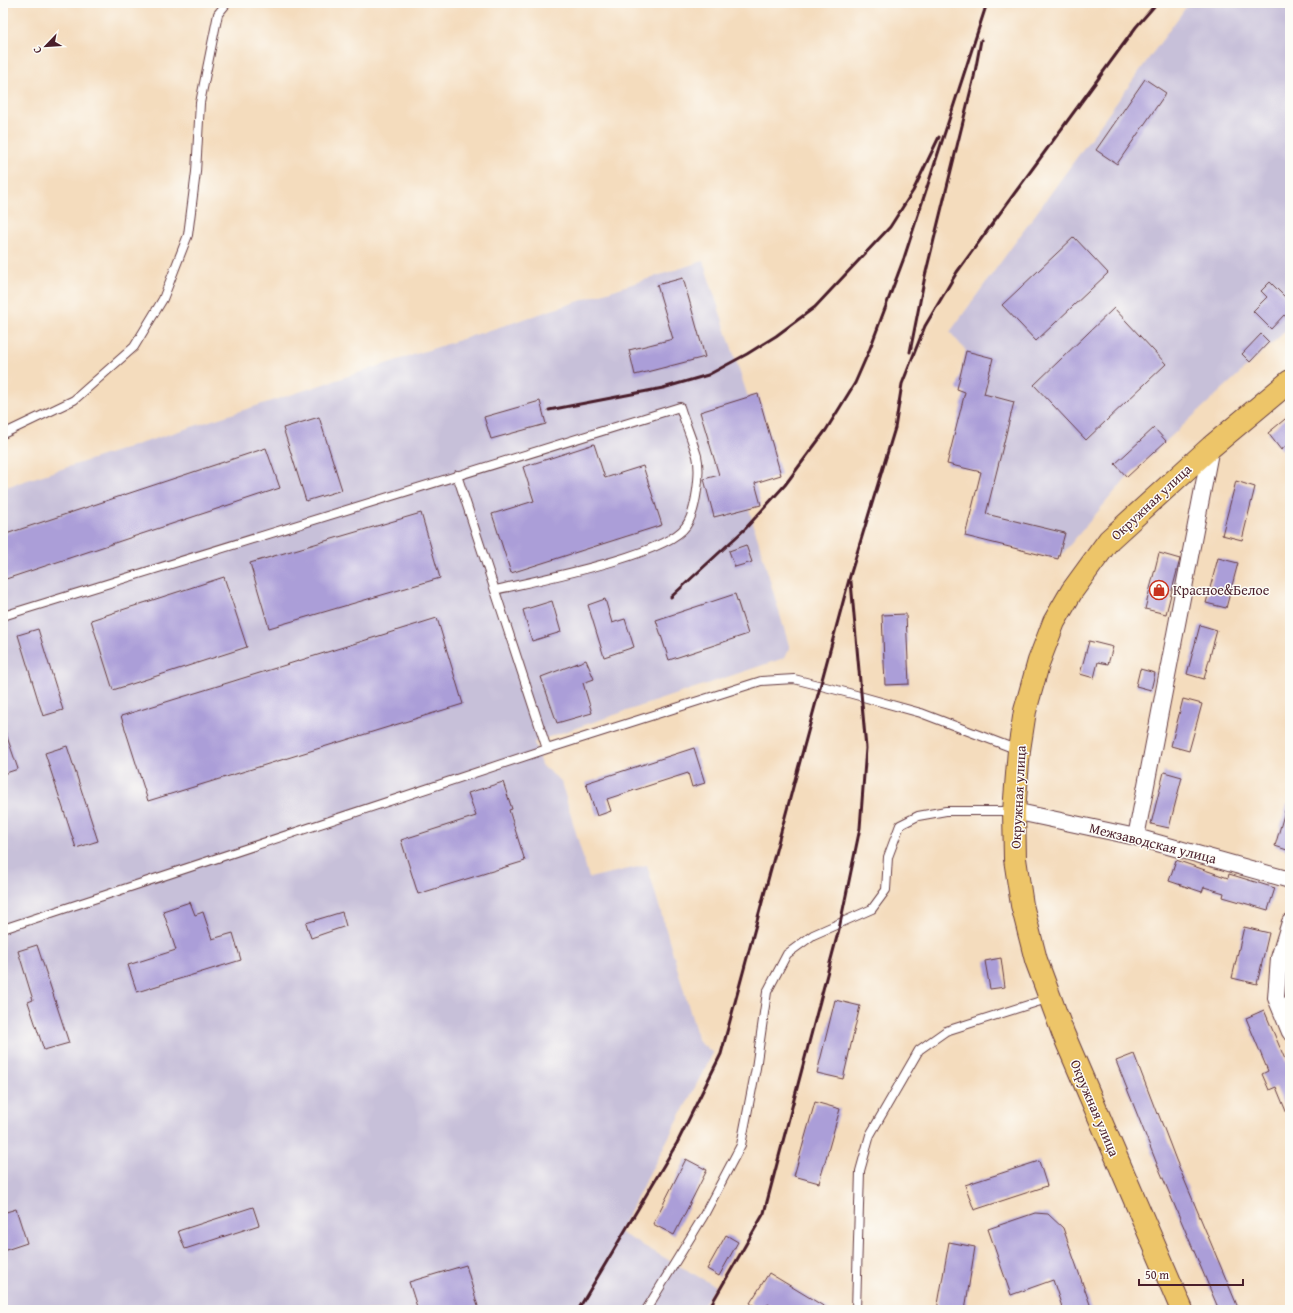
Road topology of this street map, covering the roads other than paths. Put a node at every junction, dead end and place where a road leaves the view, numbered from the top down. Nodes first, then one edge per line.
1 (227, 3) edge
2 (1290, 381) edge
3 (3, 434) edge
4 (1211, 447) junction
5 (457, 475) junction
6 (495, 590) junction
7 (3, 616) edge
8 (547, 749) junction
9 (1019, 750) junction
10 (1014, 811) junction
11 (1136, 837) junction
12 (1290, 880) edge
13 (1290, 922) edge
14 (3, 929) edge
15 (1050, 998) junction
16 (1290, 1032) edge
17 (646, 1310) edge
18 (856, 1310) edge
19 (1182, 1310) edge

1 - 3 lane
2 - 4 highway, Окружная улица
4 - 9 highway, Окружная улица
4 - 11 street
5 - 6 lane
5 - 6 lane
5 - 7 lane
6 - 8 lane
8 - 9 lane
8 - 14 lane
9 - 10 highway, Окружная улица
10 - 11 street, Межзаводская улица
10 - 15 highway, Окружная улица
10 - 17 lane
11 - 12 street, Межзаводская улица
13 - 16 street
15 - 18 lane
15 - 19 highway, Окружная улица

